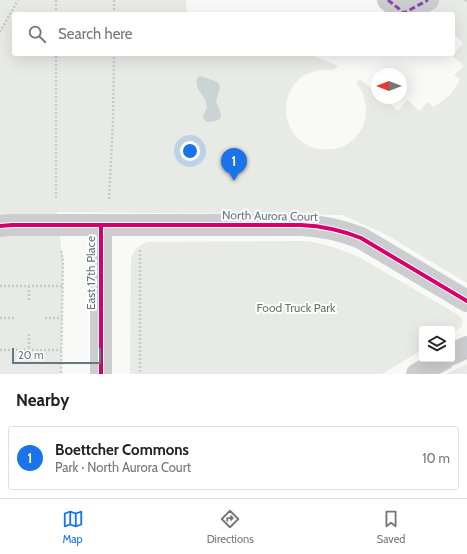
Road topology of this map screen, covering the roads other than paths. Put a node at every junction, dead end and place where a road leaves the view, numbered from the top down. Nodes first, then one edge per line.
1 (388, 0) edge
2 (428, 0) edge
3 (403, 12) edge
4 (406, 12) edge
5 (101, 225) junction
6 (0, 226) edge
7 (467, 301) edge
8 (467, 348) edge
9 (455, 353) edge
10 (439, 362) edge
11 (101, 374) edge
12 (417, 374) edge

1 - 3 street
2 - 4 street
5 - 6 street, East 17th Place
5 - 7 street, North Aurora Court
5 - 11 street, East 17th Place
8 - 9 street
10 - 12 street

